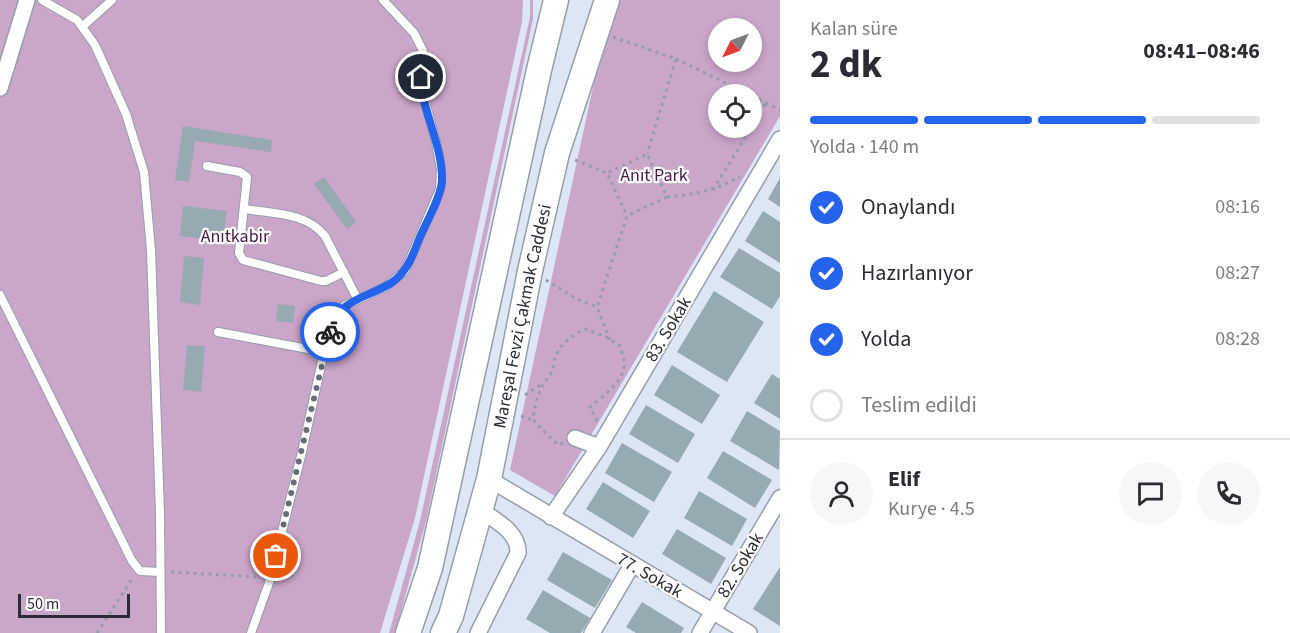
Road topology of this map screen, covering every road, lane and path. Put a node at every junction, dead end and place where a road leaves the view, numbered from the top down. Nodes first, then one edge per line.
1 (27, 0) edge
2 (42, 0) edge
3 (112, 0) edge
4 (383, 0) edge
5 (556, 0) edge
6 (607, 0) edge
7 (83, 26) junction
8 (597, 31) junction
9 (676, 59) junction
10 (727, 84) edge
11 (0, 88) edge
12 (762, 101) edge
13 (766, 103) junction
14 (762, 109) edge
15 (780, 110) edge
16 (744, 138) edge
17 (780, 139) edge
18 (557, 153) junction
19 (648, 154) junction
20 (766, 165) junction
21 (207, 166) dead end
22 (607, 173) junction
23 (712, 190) junction
24 (667, 197) junction
25 (244, 210) junction
26 (627, 216) junction
27 (530, 271) junction
28 (344, 272) junction
29 (0, 295) edge
30 (357, 298) junction
31 (597, 307) junction
32 (218, 332) dead end
33 (610, 340) junction
34 (324, 352) junction
35 (590, 406) dead end
36 (575, 438) joint
37 (599, 447) junction
38 (489, 479) junction
39 (780, 498) edge
40 (481, 510) junction
41 (551, 517) junction
42 (632, 564) junction
43 (138, 570) junction
44 (160, 572) junction
45 (271, 577) junction
46 (712, 611) junction
47 (97, 633) edge
48 (161, 633) edge
49 (251, 633) edge
50 (408, 633) edge
51 (443, 633) edge
52 (478, 633) edge
53 (592, 633) edge
54 (700, 633) edge
55 (749, 633) edge

1 - 11 street
2 - 7 lane
3 - 7 lane
4 - 30 lane
5 - 50 main road, Mareşal Fevzi Çakmak Caddesi
6 - 8 main road, Mareşal Fevzi Çakmak Caddesi
7 - 44 lane
8 - 9 path
8 - 18 main road, Mareşal Fevzi Çakmak Caddesi
9 - 10 path
9 - 19 path
12 - 13 path
13 - 14 path
13 - 15 path
16 - 23 path
17 - 20 street, 83. Sokak
18 - 22 path
18 - 27 main road, Mareşal Fevzi Çakmak Caddesi
19 - 22 path
19 - 24 path
20 - 23 path
20 - 37 street, 83. Sokak
21 - 25 lane
22 - 26 path
23 - 24 path
24 - 26 path
25 - 28 lane
25 - 28 lane
26 - 31 path
27 - 31 path
27 - 38 main road, Mareşal Fevzi Çakmak Caddesi
28 - 30 lane
29 - 43 lane
30 - 34 lane
31 - 33 path
32 - 34 lane
33 - 35 path
33 - 36 path
34 - 45 lane
36 - 37 street
37 - 41 street, 83. Sokak
38 - 40 main road, Mareşal Fevzi Çakmak Caddesi
38 - 41 street, 77. Sokak
39 - 46 street, 82. Sokak
40 - 51 main road, Mareşal Fevzi Çakmak Caddesi
40 - 52 street
41 - 42 street, 77. Sokak
42 - 46 street, 77. Sokak
42 - 53 street
43 - 44 lane
43 - 47 path
44 - 45 path
44 - 48 lane
45 - 49 lane
46 - 54 street, 82. Sokak
46 - 55 street, 77. Sokak

